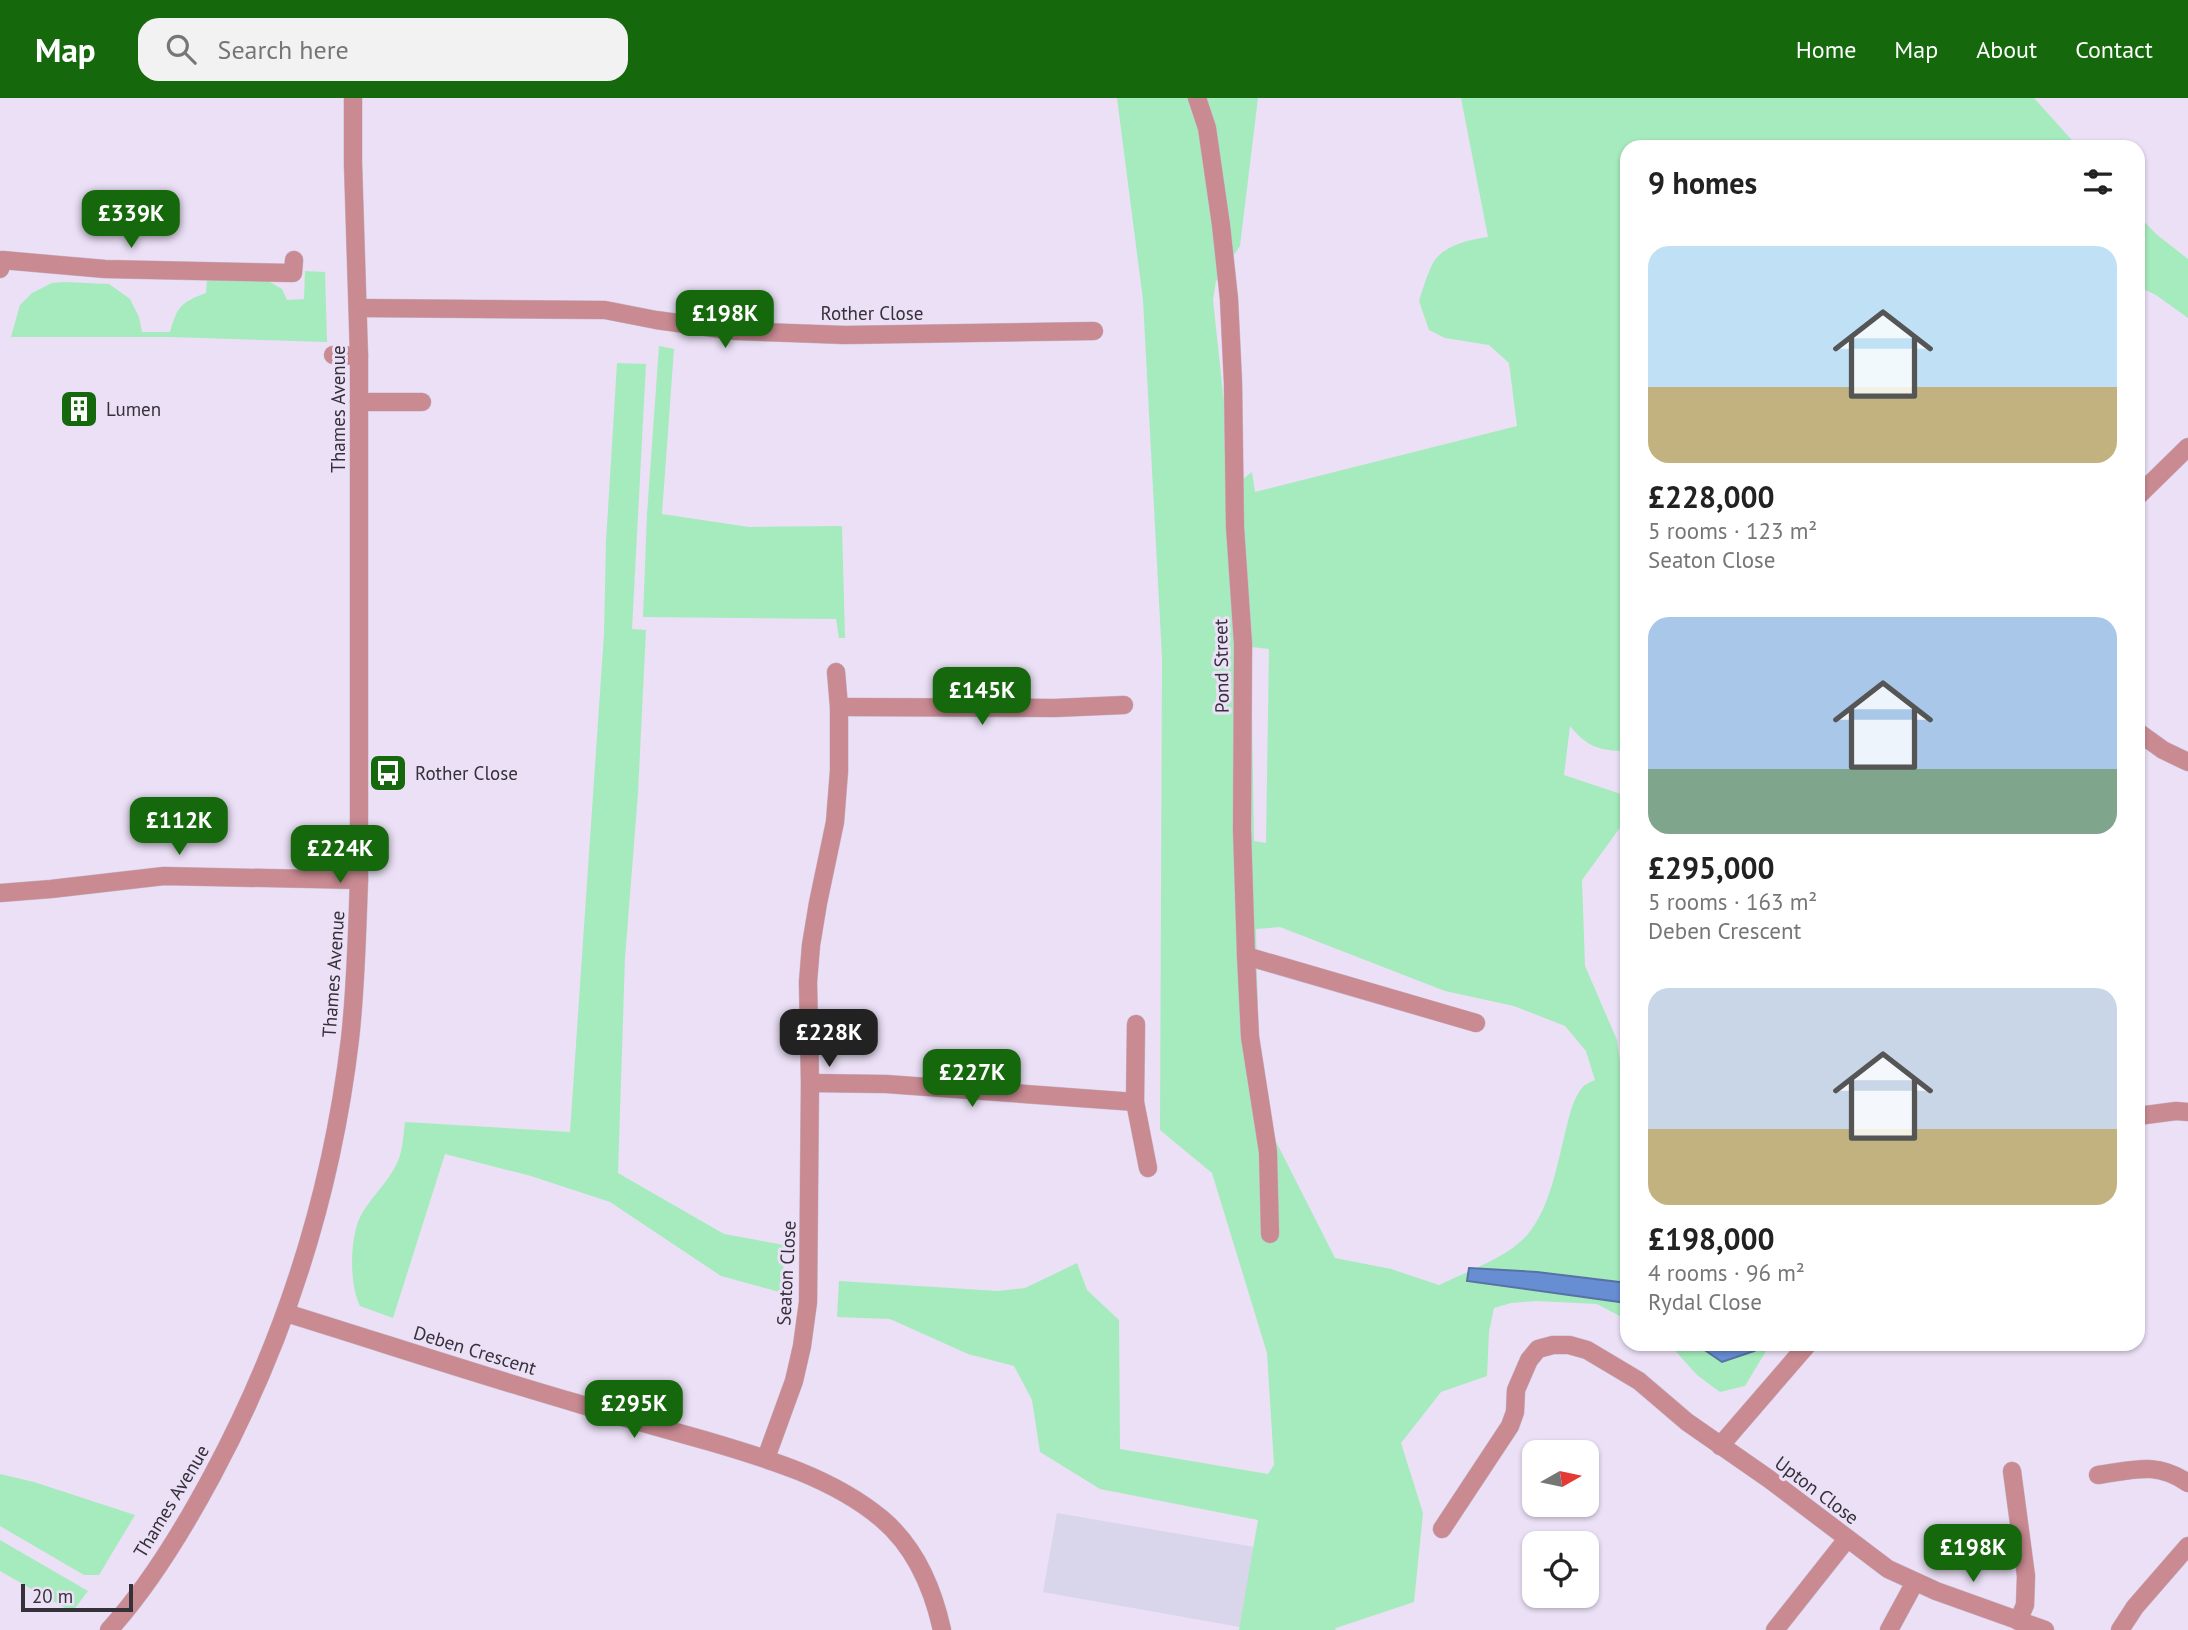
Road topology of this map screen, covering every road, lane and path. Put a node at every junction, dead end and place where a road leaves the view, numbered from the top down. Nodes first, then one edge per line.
1 (353, 98) edge
2 (1197, 98) edge
3 (294, 266) dead end
4 (0, 269) edge
5 (359, 308) junction
6 (1094, 331) dead end
7 (333, 355) dead end
8 (359, 356) junction
9 (359, 402) junction
10 (422, 402) dead end
11 (2188, 447) edge
12 (2145, 489) edge
13 (836, 672) dead end
14 (1124, 705) dead end
15 (839, 707) junction
16 (2145, 737) edge
17 (2188, 762) edge
18 (359, 880) junction
19 (0, 893) edge
20 (1246, 956) junction
21 (1476, 1023) dead end
22 (1136, 1024) dead end
23 (810, 1083) junction
24 (1135, 1101) junction
25 (2188, 1112) edge
26 (2145, 1114) edge
27 (1148, 1168) dead end
28 (1270, 1234) dead end
29 (286, 1313) junction
30 (1802, 1351) edge
31 (1720, 1446) junction
32 (766, 1458) junction
33 (2012, 1471) dead end
34 (2098, 1475) dead end
35 (2188, 1483) edge
36 (1441, 1530) dead end
37 (1847, 1539) junction
38 (2188, 1546) edge
39 (1915, 1582) junction
40 (2018, 1620) junction
41 (109, 1630) edge
42 (942, 1630) edge
43 (1775, 1630) edge
44 (1889, 1630) edge
45 (2045, 1630) edge
46 (2120, 1630) edge

1 - 5 street, Thames Avenue
2 - 20 street, Pond Street
3 - 4 street
5 - 6 street, Rother Close
5 - 8 street, Thames Avenue
7 - 8 street
8 - 9 street, Thames Avenue
9 - 10 street
9 - 18 street, Thames Avenue
11 - 12 street
13 - 15 street, Seaton Close
14 - 15 street
15 - 23 street, Seaton Close
16 - 17 street
18 - 19 street
18 - 29 street, Thames Avenue
20 - 21 street
20 - 28 street, Pond Street
22 - 24 street
23 - 24 street
23 - 32 street, Seaton Close
24 - 27 street
25 - 26 street
29 - 32 street, Deben Crescent
29 - 41 street, Thames Avenue
30 - 31 street
31 - 36 street, Upton Close
31 - 37 street, Upton Close
32 - 42 street, Deben Crescent
33 - 40 street
34 - 35 street
37 - 39 street, Upton Close
37 - 43 street
38 - 46 street
39 - 40 street, Upton Close
39 - 44 street
40 - 45 street, Upton Close

